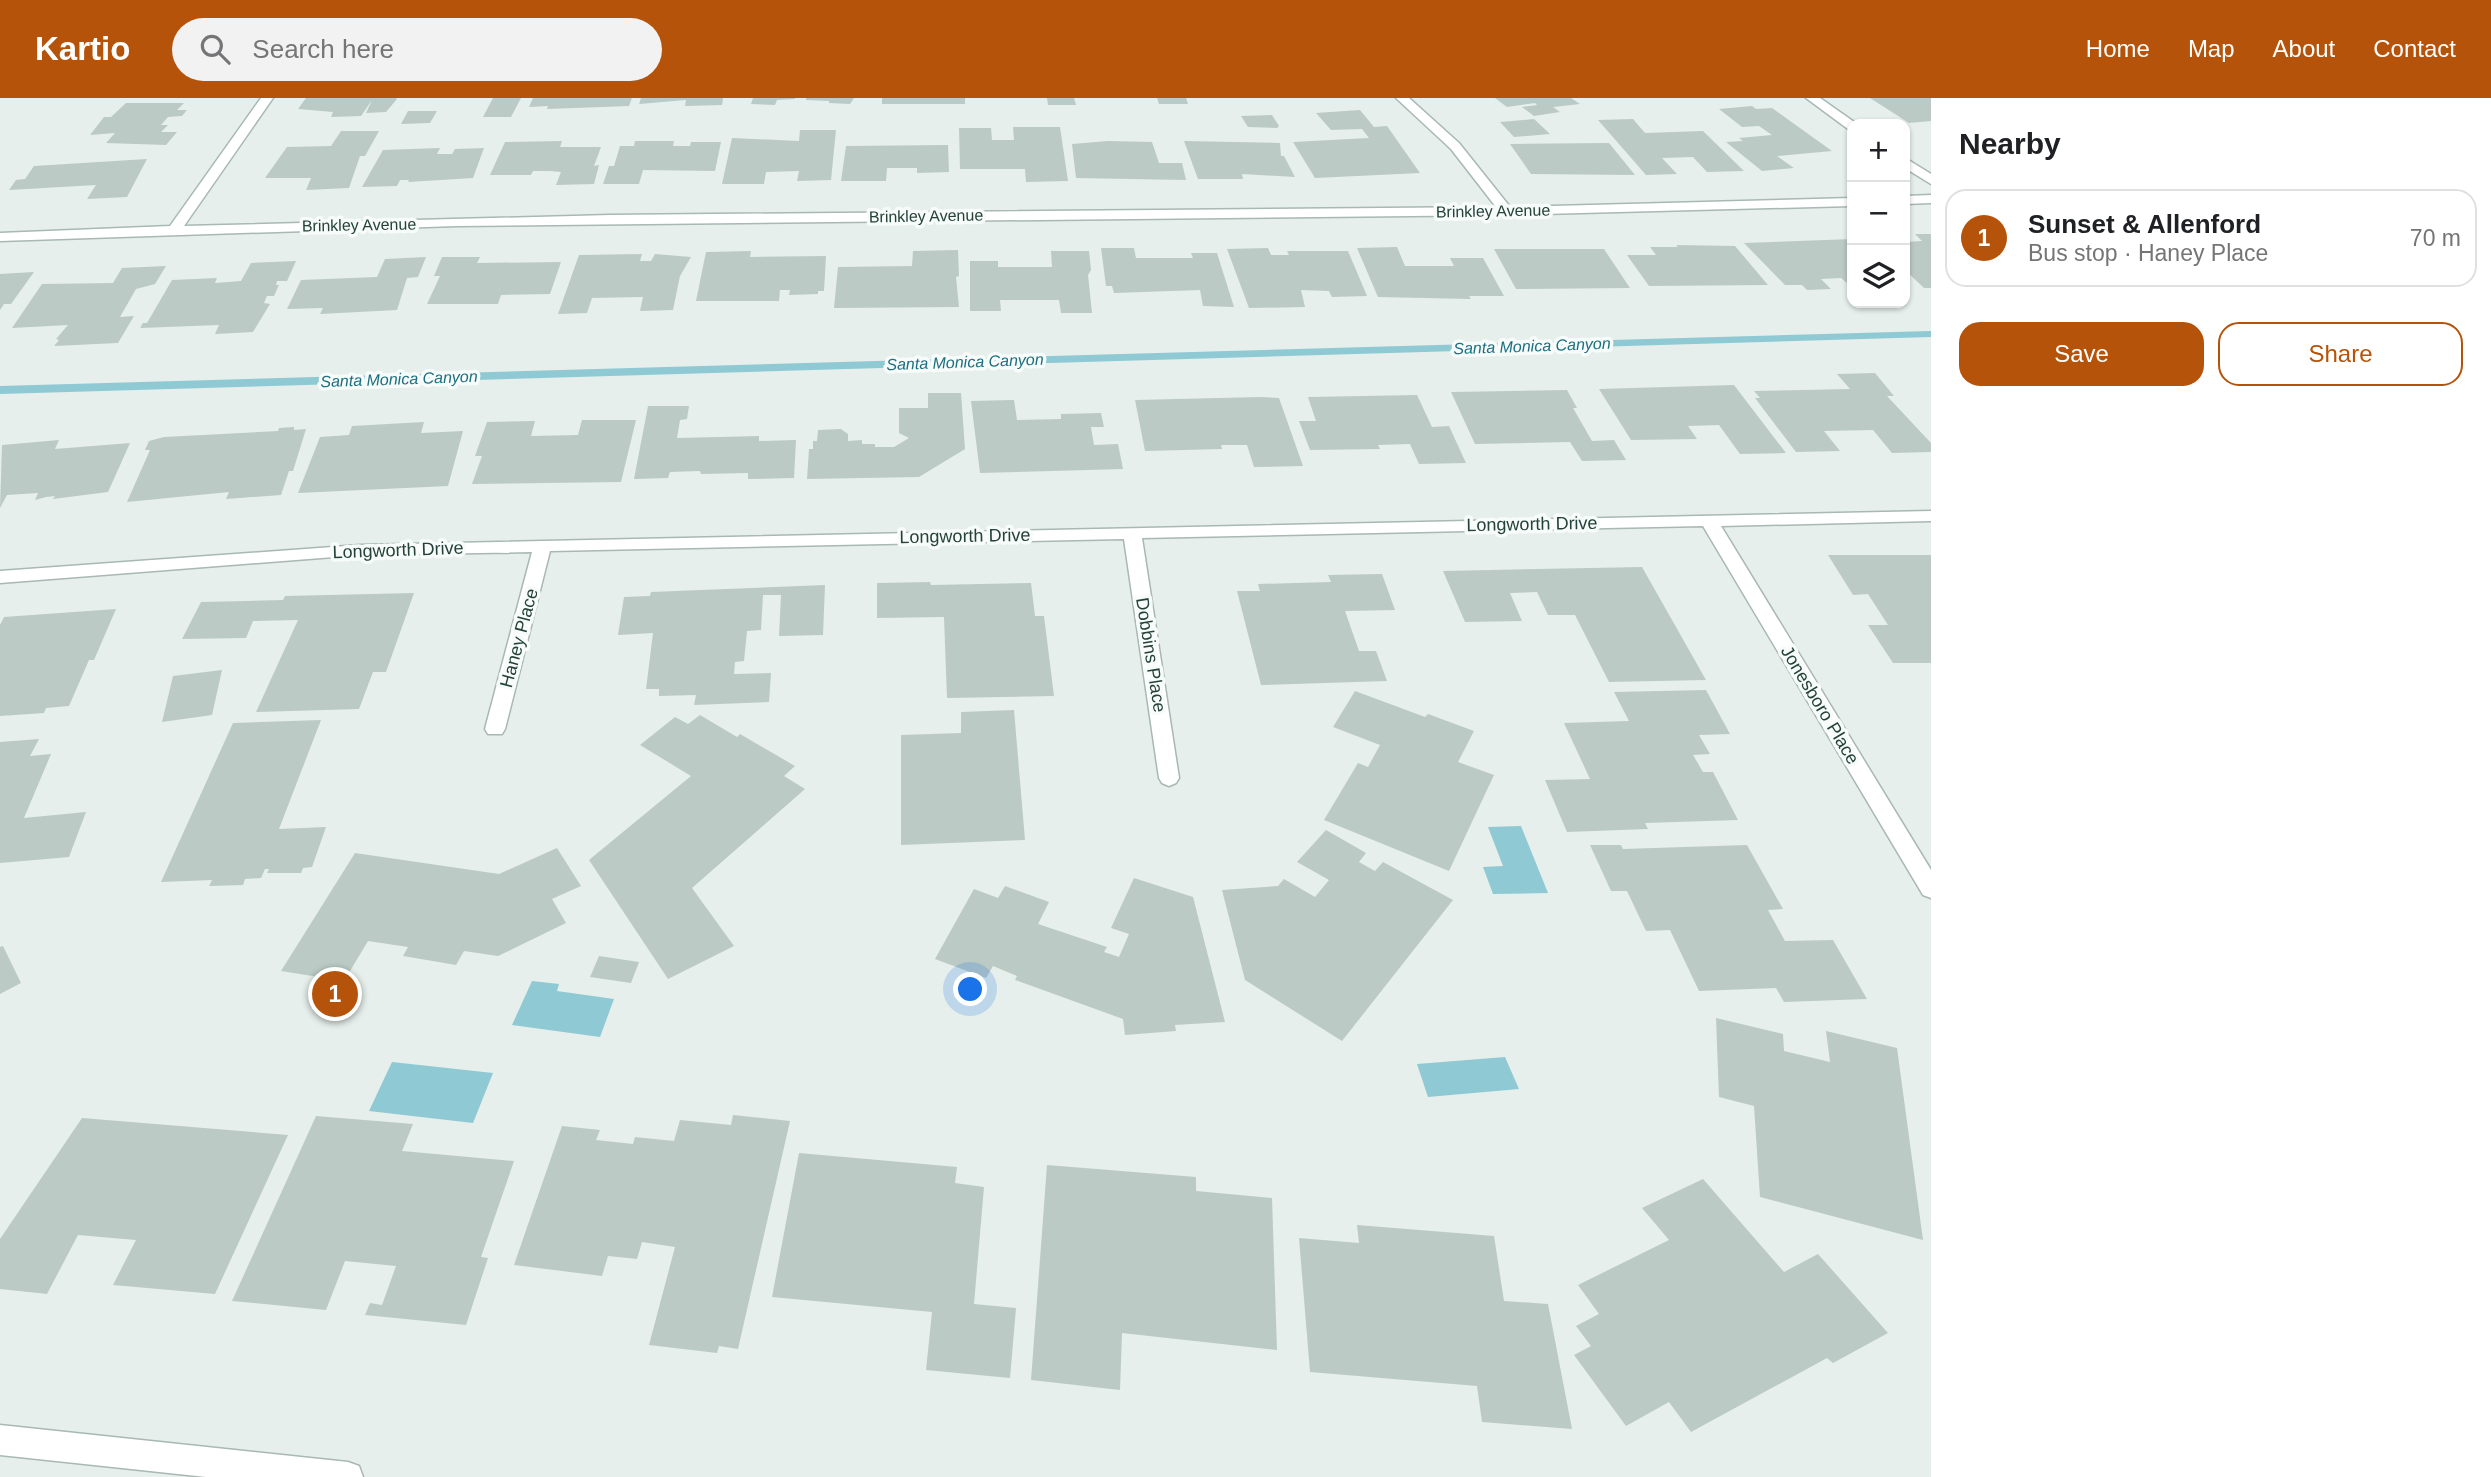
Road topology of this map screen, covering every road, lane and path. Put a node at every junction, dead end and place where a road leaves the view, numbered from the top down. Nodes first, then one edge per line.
1 (267, 98) edge
2 (1402, 98) edge
3 (1812, 98) edge
4 (1847, 122) edge
5 (1910, 165) edge
6 (1931, 180) edge
7 (1931, 199) edge
8 (1910, 200) edge
9 (1847, 202) edge
10 (1506, 211) junction
11 (175, 229) junction
12 (0, 237) edge
13 (1931, 516) edge
14 (1709, 521) junction
15 (1132, 532) junction
16 (542, 547) junction
17 (0, 577) edge
18 (495, 729) dead end
19 (1169, 778) dead end
20 (1931, 889) edge
21 (0, 1440) edge
22 (348, 1477) edge

1 - 11 street
2 - 10 street
3 - 4 street
5 - 6 street
7 - 8 street
9 - 10 street, Brinkley Avenue
10 - 11 street, Brinkley Avenue
11 - 12 street, Brinkley Avenue
13 - 14 street, Longworth Drive
14 - 15 street, Longworth Drive
14 - 20 street, Jonesboro Place
15 - 16 street, Longworth Drive
15 - 19 street, Dobbins Place
16 - 17 street, Longworth Drive
16 - 18 street, Haney Place
21 - 22 street

